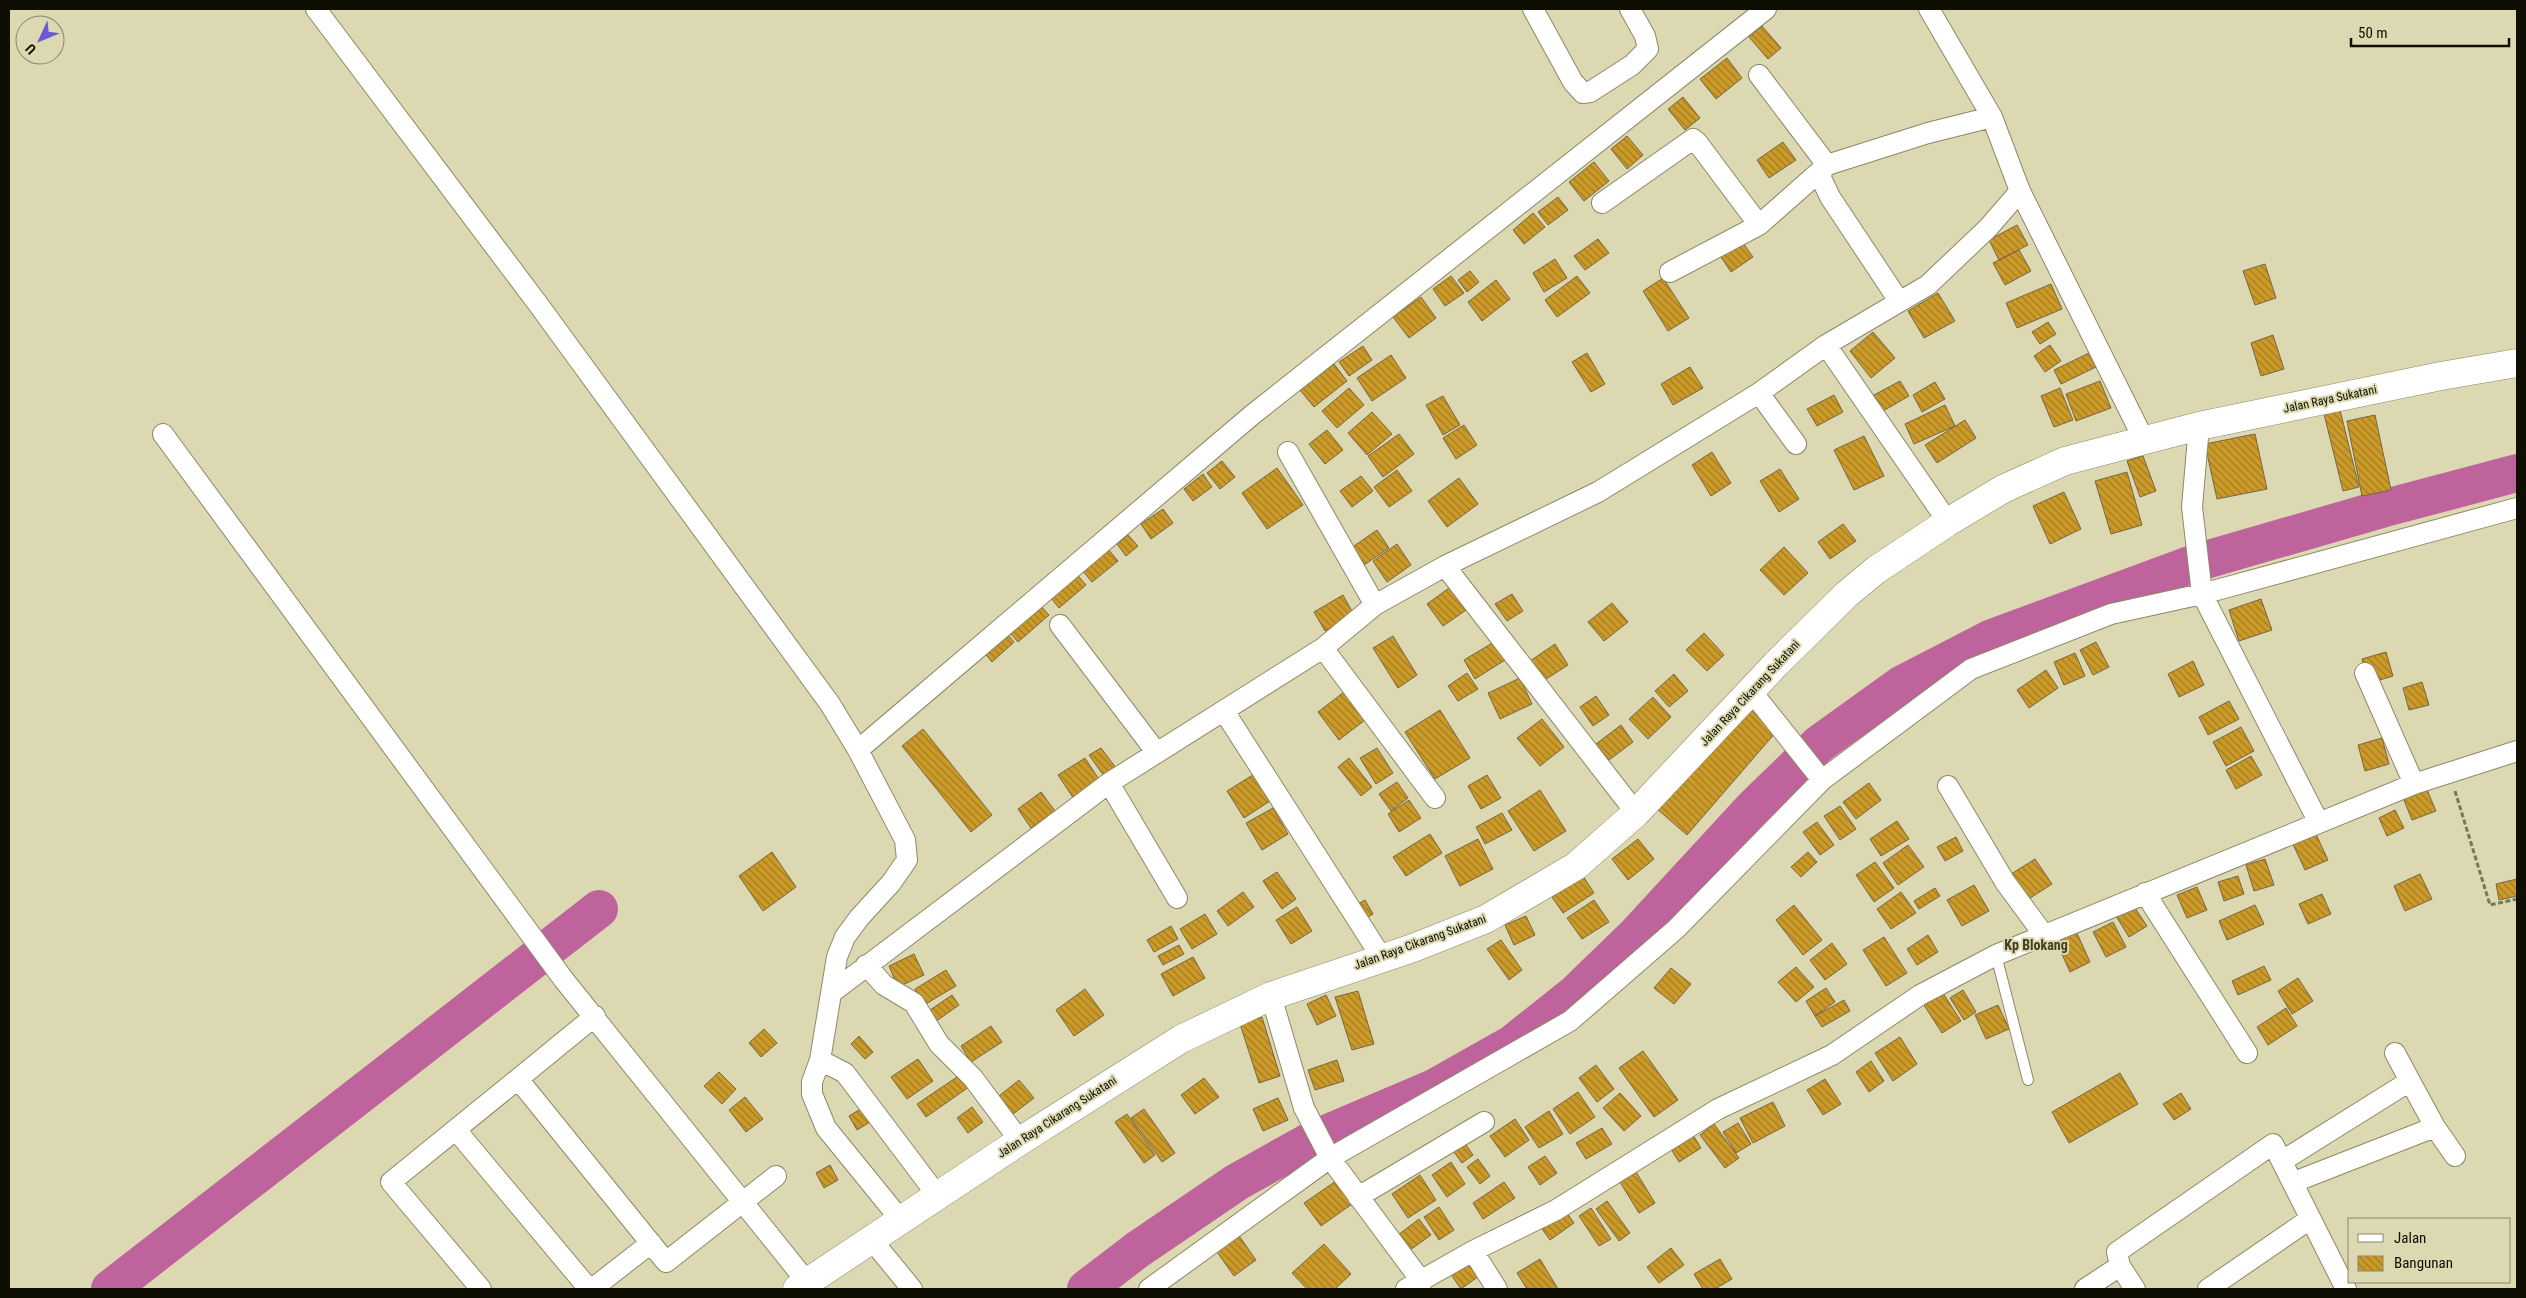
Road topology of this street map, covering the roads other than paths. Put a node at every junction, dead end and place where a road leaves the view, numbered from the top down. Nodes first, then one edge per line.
1 (316, 9) edge
2 (1533, 9) edge
3 (1630, 9) edge
4 (1766, 9) edge
5 (1929, 9) edge
6 (1759, 75) dead end
7 (1992, 117) junction
8 (1824, 167) junction
9 (2020, 191) junction
10 (1602, 203) dead end
11 (1759, 225) junction
12 (1670, 272) dead end
13 (1900, 302) junction
14 (1826, 345) junction
15 (2517, 363) edge
16 (1759, 393) junction
17 (2198, 426) junction
18 (163, 434) dead end
19 (2144, 440) junction
20 (1796, 444) dead end
21 (1288, 452) dead end
22 (2517, 508) edge
23 (1948, 522) junction
24 (1445, 566) junction
25 (2200, 584) junction
26 (1375, 605) junction
27 (1060, 625) dead end
28 (1323, 648) junction
29 (2365, 673) dead end
30 (1752, 692) junction
31 (1224, 711) junction
32 (855, 746) junction
33 (2517, 751) edge
34 (1157, 753) junction
35 (1818, 775) junction
36 (1109, 782) junction
37 (2414, 784) junction
38 (1948, 786) dead end
39 (1435, 798) dead end
40 (1636, 813) junction
41 (2319, 823) junction
42 (2145, 892) junction
43 (1177, 898) dead end
44 (2044, 935) junction
45 (1996, 956) junction
46 (1382, 958) junction
47 (866, 966) junction
48 (831, 993) junction
49 (1271, 996) junction
50 (595, 1016) junction
51 (2247, 1053) dead end
52 (2394, 1053) dead end
53 (820, 1060) junction
54 (518, 1079) junction
55 (2028, 1080) dead end
56 (2410, 1081) junction
57 (1484, 1122) dead end
58 (2435, 1126) junction
59 (456, 1130) junction
60 (1020, 1141) junction
61 (1329, 1155) junction
62 (2455, 1156) dead end
63 (2282, 1161) junction
64 (776, 1176) dead end
65 (2294, 1182) junction
66 (937, 1195) junction
67 (1358, 1197) junction
68 (744, 1202) junction
69 (2310, 1219) junction
70 (900, 1220) junction
71 (871, 1239) junction
72 (651, 1243) junction
73 (1473, 1251) junction
74 (2120, 1266) junction
75 (802, 1286) edge
76 (1414, 1286) edge
77 (481, 1289) edge
78 (591, 1289) edge
79 (912, 1289) edge
80 (1149, 1289) edge
81 (1497, 1289) edge
82 (2085, 1289) edge
83 (2134, 1289) edge
84 (2208, 1289) edge
85 (2346, 1289) edge

1 - 32 street
2 - 3 street
4 - 32 street
5 - 7 street
6 - 8 street
7 - 8 street
7 - 9 street
8 - 11 street
8 - 13 street
9 - 13 street
9 - 19 street
10 - 11 street
11 - 12 street
13 - 14 street
14 - 16 street
14 - 23 street
15 - 17 main road, Jalan Raya Sukatani
16 - 20 street
16 - 24 street
17 - 19 main road, Jalan Raya Sukatani
17 - 25 street
18 - 50 street
19 - 23 main road, Jalan Raya Cikarang Sukatani
21 - 26 street
22 - 25 street
23 - 30 main road, Jalan Raya Cikarang Sukatani
24 - 26 street
24 - 40 street
25 - 35 street
25 - 41 street
26 - 28 street
27 - 34 street
28 - 31 street
28 - 39 street
29 - 37 street
30 - 35 street
30 - 40 main road, Jalan Raya Cikarang Sukatani
31 - 34 street
31 - 46 street
32 - 48 street
33 - 37 street
34 - 36 street
35 - 61 street
36 - 43 street
36 - 47 street
37 - 41 street
38 - 44 street
40 - 46 main road, Jalan Raya Cikarang Sukatani
41 - 42 street
42 - 44 street
42 - 51 street
44 - 45 street
45 - 55 lane
45 - 73 street
46 - 49 main road, Jalan Raya Cikarang Sukatani
47 - 48 street
47 - 60 street
48 - 53 street
49 - 60 main road, Jalan Raya Cikarang Sukatani
49 - 61 street
50 - 54 street
50 - 68 street
52 - 56 street
53 - 66 street
53 - 70 street
54 - 59 street
54 - 72 street
56 - 58 street
56 - 63 street
57 - 67 street
58 - 62 street
58 - 65 street
59 - 77 street
59 - 78 street
60 - 66 main road, Jalan Raya Cikarang Sukatani
61 - 67 street
61 - 80 street
63 - 65 street
63 - 74 street
64 - 68 street
65 - 69 street
66 - 70 main road, Jalan Raya Cikarang Sukatani
67 - 76 street
68 - 72 street
68 - 75 street
69 - 84 street
69 - 85 street
70 - 71 main road, Jalan Raya Cikarang Sukatani
71 - 75 main road, Jalan Raya Cikarang Sukatani
71 - 79 street
72 - 78 street
73 - 76 street
73 - 81 street
74 - 82 street
74 - 83 street

